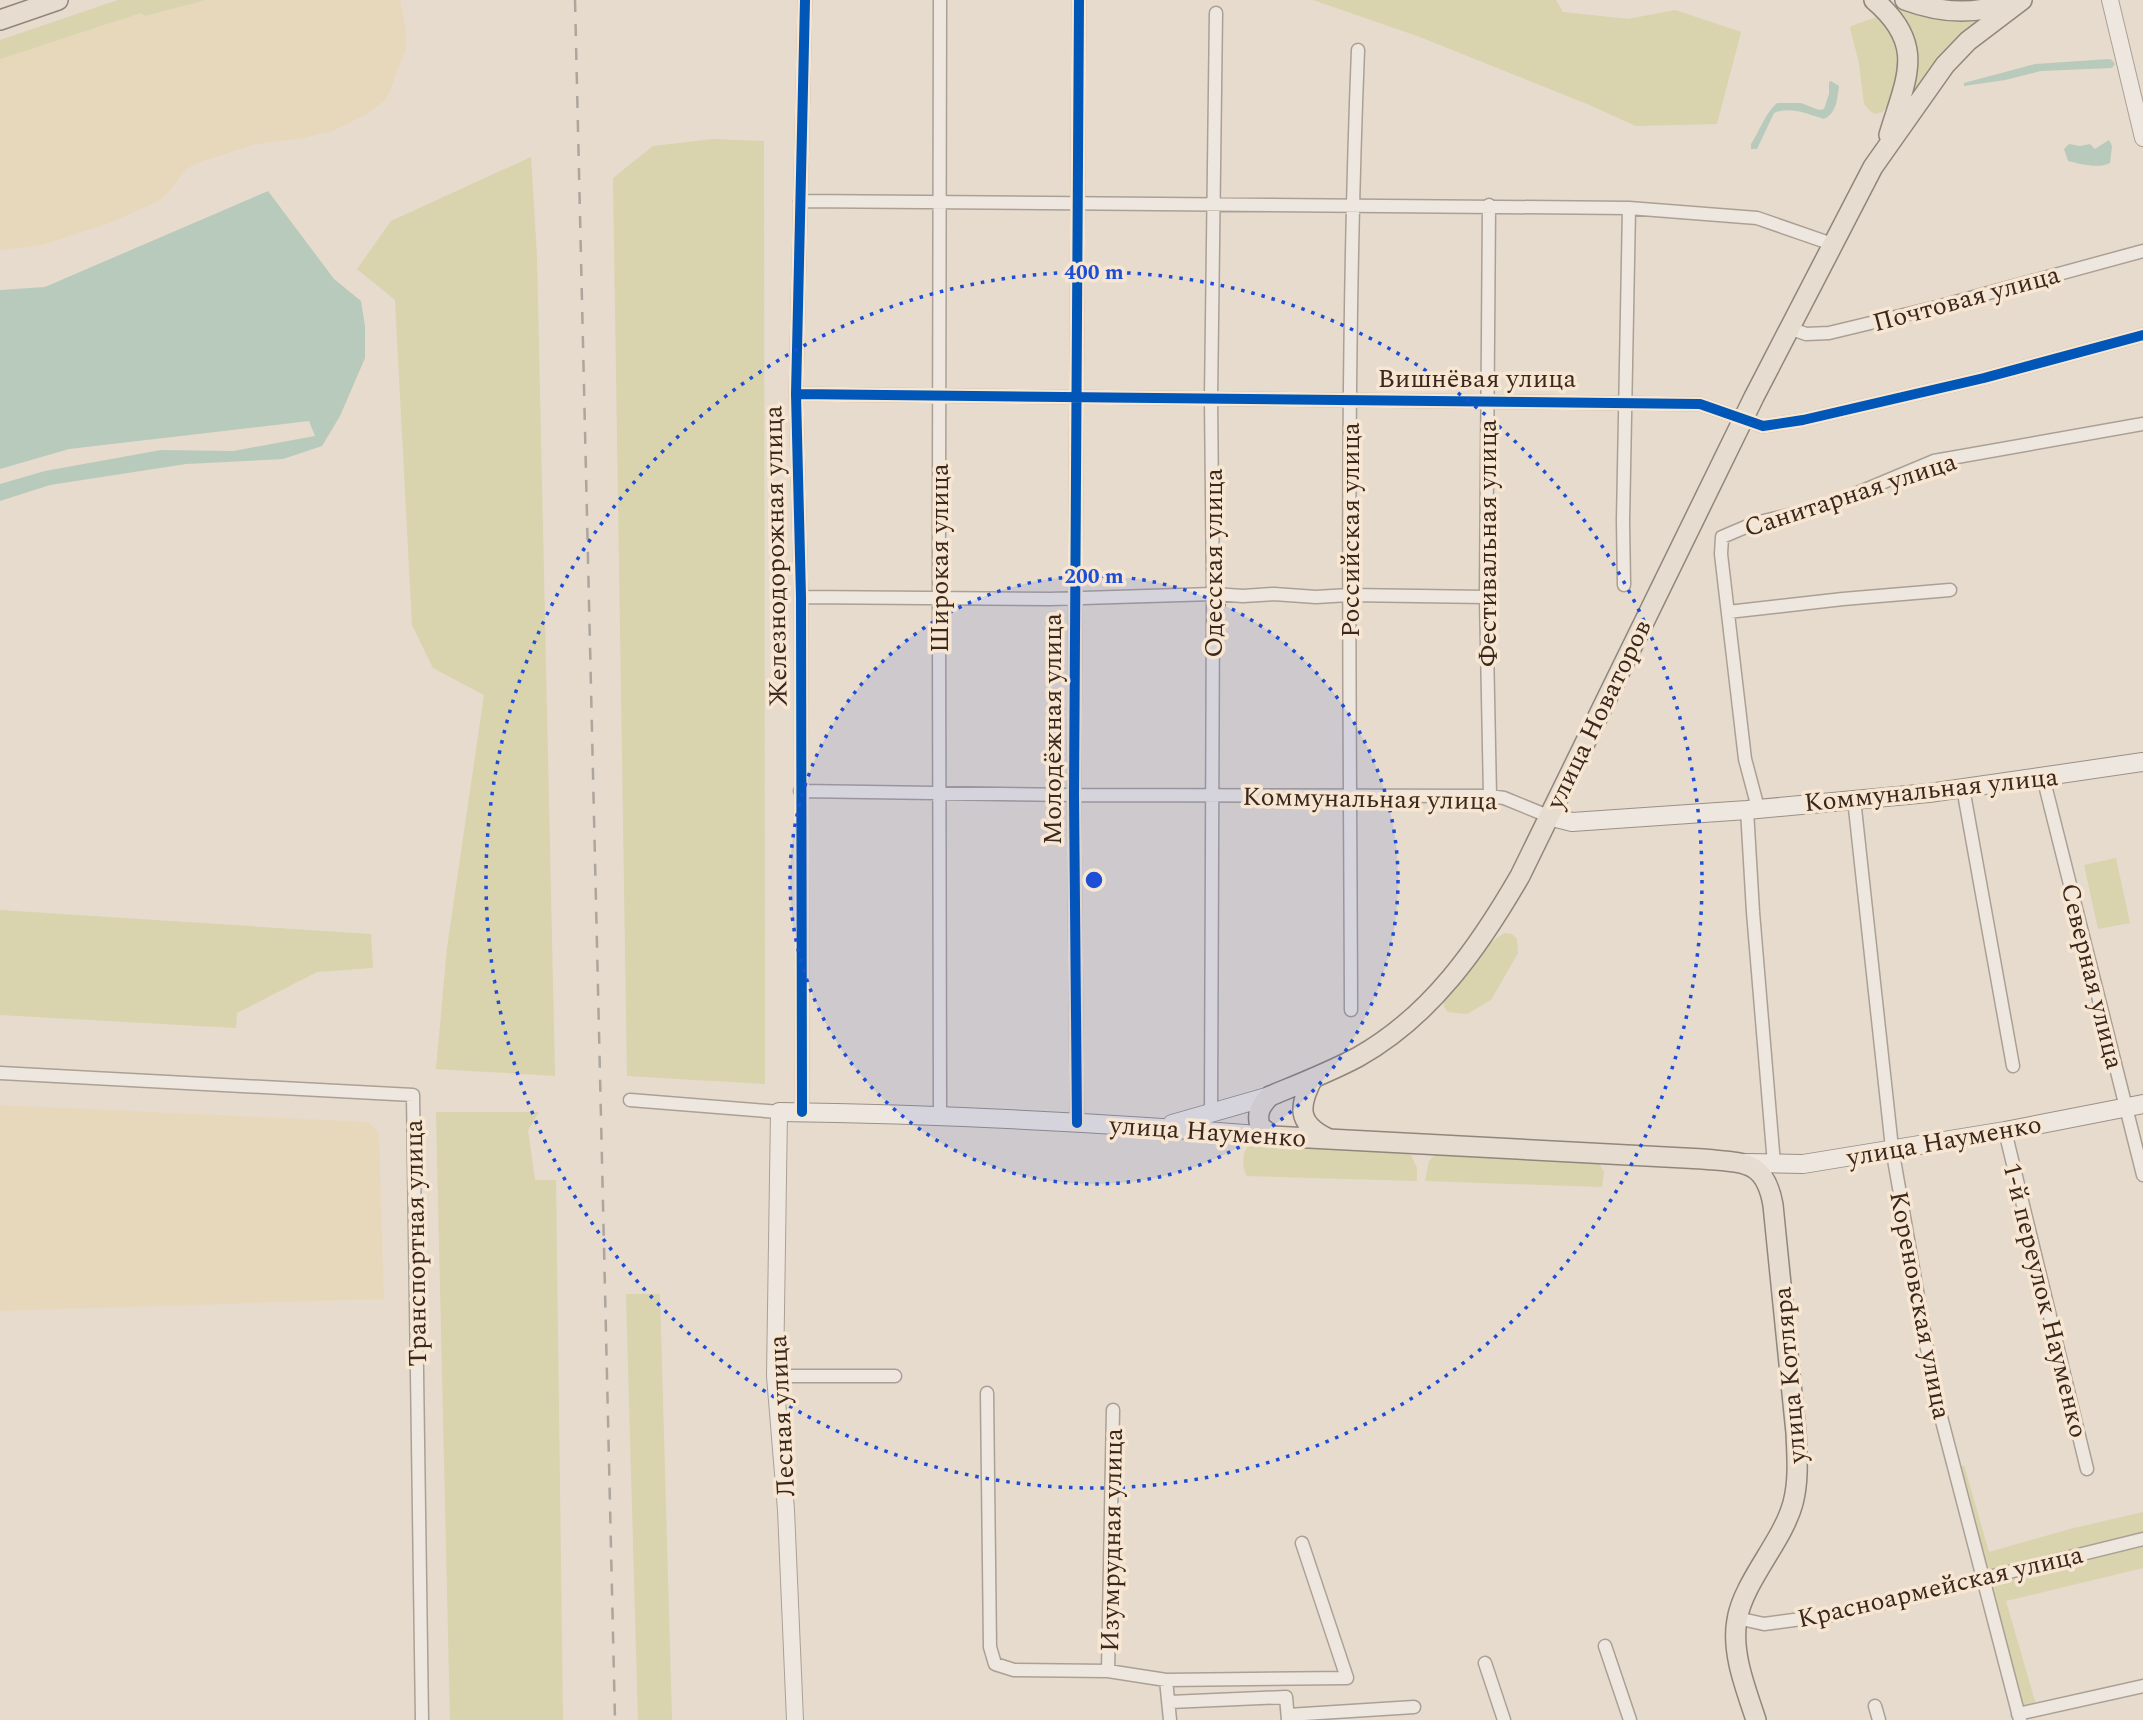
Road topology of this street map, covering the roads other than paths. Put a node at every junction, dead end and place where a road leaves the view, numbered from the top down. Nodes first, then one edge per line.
1 (58, 0) edge
2 (805, 0) edge
3 (940, 0) edge
4 (1079, 0) edge
5 (1874, 0) edge
6 (1905, 0) edge
7 (2013, 0) edge
8 (2022, 0) edge
9 (2110, 0) edge
10 (1216, 13) dead end
11 (0, 20) edge
12 (1358, 50) dead end
13 (2143, 138) edge
14 (1885, 149) junction
15 (800, 201) junction
16 (940, 203) junction
17 (1077, 204) junction
18 (1214, 204) junction
19 (1352, 204) junction
20 (1489, 205) junction
21 (1629, 208) junction
22 (1832, 244) junction
23 (2143, 251) edge
24 (1788, 328) junction
25 (2143, 335) edge
26 (796, 394) junction
27 (938, 396) junction
28 (1076, 397) junction
29 (1211, 398) junction
30 (1350, 400) junction
31 (1487, 400) junction
32 (1626, 402) junction
33 (1743, 421) junction
34 (2143, 424) edge
35 (1624, 585) dead end
36 (1950, 590) dead end
37 (1213, 594) junction
38 (1349, 595) junction
39 (801, 597) junction
40 (940, 597) junction
41 (1486, 597) junction
42 (1075, 598) junction
43 (1728, 612) junction
44 (2143, 762) edge
45 (2043, 777) junction
46 (1963, 788) junction
47 (800, 791) junction
48 (937, 793) junction
49 (1074, 795) junction
50 (1213, 795) junction
51 (1350, 795) junction
52 (1490, 796) junction
53 (1854, 799) junction
54 (1752, 809) junction
55 (1548, 816) junction
56 (1351, 1010) dead end
57 (2013, 1066) dead end
58 (0, 1073) edge
59 (1313, 1078) junction
60 (1270, 1096) junction
61 (630, 1100) dead end
62 (2135, 1106) edge
63 (779, 1112) junction
64 (802, 1112) junction
65 (1211, 1113) junction
66 (940, 1115) junction
67 (1077, 1123) junction
68 (1303, 1126) junction
69 (1161, 1127) junction
70 (2006, 1131) junction
71 (1272, 1136) junction
72 (1892, 1148) junction
73 (1745, 1163) junction
74 (1774, 1164) junction
75 (2143, 1175) edge
76 (775, 1376) junction
77 (895, 1376) dead end
78 (987, 1393) dead end
79 (1113, 1410) dead end
80 (2087, 1469) dead end
81 (2143, 1539) edge
82 (1302, 1543) dead end
83 (1982, 1579) junction
84 (1737, 1618) junction
85 (1605, 1646) dead end
86 (1485, 1662) dead end
87 (1108, 1671) junction
88 (1166, 1680) junction
89 (2143, 1686) edge
90 (1170, 1702) junction
91 (1875, 1706) dead end
92 (1414, 1707) dead end
93 (1288, 1717) edge
94 (2019, 1717) edge
95 (422, 1720) edge
96 (795, 1720) edge
97 (1170, 1720) edge
98 (1504, 1720) edge
99 (1630, 1720) edge
100 (1756, 1720) edge
101 (1879, 1720) edge

1 - 11 main road
2 - 15 street, Железнодорожная улица
3 - 16 street, Широкая улица
4 - 17 street, Молодёжная улица
5 - 14 main road
6 - 7 main road
8 - 14 main road
9 - 13 street
10 - 18 street, Одесская улица
12 - 19 street, Российская улица
14 - 22 main road, улица Новаторов
15 - 16 street
15 - 26 street, Железнодорожная улица
16 - 17 street
16 - 27 street, Широкая улица
17 - 18 street
17 - 28 street, Молодёжная улица
18 - 19 street
18 - 29 street, Одесская улица
19 - 20 street
19 - 30 street, Российская улица
20 - 21 street
20 - 31 street, Фестивальная улица
21 - 22 street
21 - 32 street
22 - 24 main road, улица Новаторов
23 - 24 street, Почтовая улица
24 - 33 main road, улица Новаторов
25 - 33 street, Вишнёвая улица
26 - 27 street, Вишнёвая улица
26 - 39 street, Железнодорожная улица
27 - 28 street, Вишнёвая улица
27 - 40 street, Широкая улица
28 - 29 street, Вишнёвая улица
28 - 42 street, Молодёжная улица
29 - 30 street, Вишнёвая улица
29 - 37 street, Одесская улица
30 - 31 street, Вишнёвая улица
30 - 38 street, Российская улица
31 - 32 street, Вишнёвая улица
31 - 41 street, Фестивальная улица
32 - 33 street, Вишнёвая улица
32 - 35 street
33 - 55 main road, улица Новаторов
34 - 43 street, Санитарная улица
36 - 43 street
37 - 38 street
37 - 42 street
37 - 50 street, Одесская улица
38 - 41 street
38 - 51 street, Российская улица
39 - 40 street
39 - 47 street, Железнодорожная улица
40 - 42 street
40 - 48 street, Широкая улица
41 - 52 street, Фестивальная улица
42 - 49 street, Молодёжная улица
43 - 54 street
44 - 45 main road, Коммунальная улица
45 - 46 main road, Коммунальная улица
45 - 62 street, Северная улица
46 - 53 main road, Коммунальная улица
46 - 57 street
47 - 48 street, Коммунальная улица
47 - 64 street, Железнодорожная улица
48 - 49 street, Коммунальная улица
48 - 66 street, Широкая улица
49 - 50 street, Коммунальная улица
49 - 67 street, Молодёжная улица
50 - 51 street, Коммунальная улица
50 - 65 street, Одесская улица
51 - 52 street, Коммунальная улица
51 - 56 street, Российская улица
52 - 55 street, Коммунальная улица
53 - 54 main road, Коммунальная улица
53 - 72 street, Кореновская улица
54 - 55 main road, Коммунальная улица
54 - 74 street
55 - 59 main road, улица Новаторов
58 - 95 street, Транспортная улица
59 - 60 main road, улица Новаторов
59 - 68 main road
60 - 65 main road, улица Новаторов
60 - 68 main road
60 - 71 main road
61 - 63 street, улица Науменко
62 - 70 main road, улица Науменко
62 - 75 street, Северная улица
63 - 64 main road, улица Науменко
63 - 76 street, Лесная улица
64 - 66 main road, улица Науменко
65 - 69 main road, улица Новаторов
66 - 67 main road, улица Науменко
67 - 69 main road, улица Науменко
68 - 71 main road, улица Науменко
68 - 73 main road, улица Науменко
69 - 71 main road, улица Науменко
70 - 72 main road, улица Науменко
70 - 80 street, 1-й переулок Науменко
72 - 74 main road, улица Науменко
72 - 83 street, Кореновская улица
73 - 74 main road, улица Науменко
73 - 84 main road, улица Котляра
76 - 77 street
76 - 96 street, Лесная улица
78 - 87 street
79 - 87 street, Изумрудная улица
81 - 83 street, Красноармейская улица
82 - 88 street
83 - 84 street, Красноармейская улица
83 - 94 street, Кореновская улица
84 - 100 main road, улица Котляра
85 - 99 street
86 - 98 street
87 - 88 street
88 - 90 street
89 - 94 street
90 - 93 street
90 - 97 street
91 - 101 street
92 - 93 street

